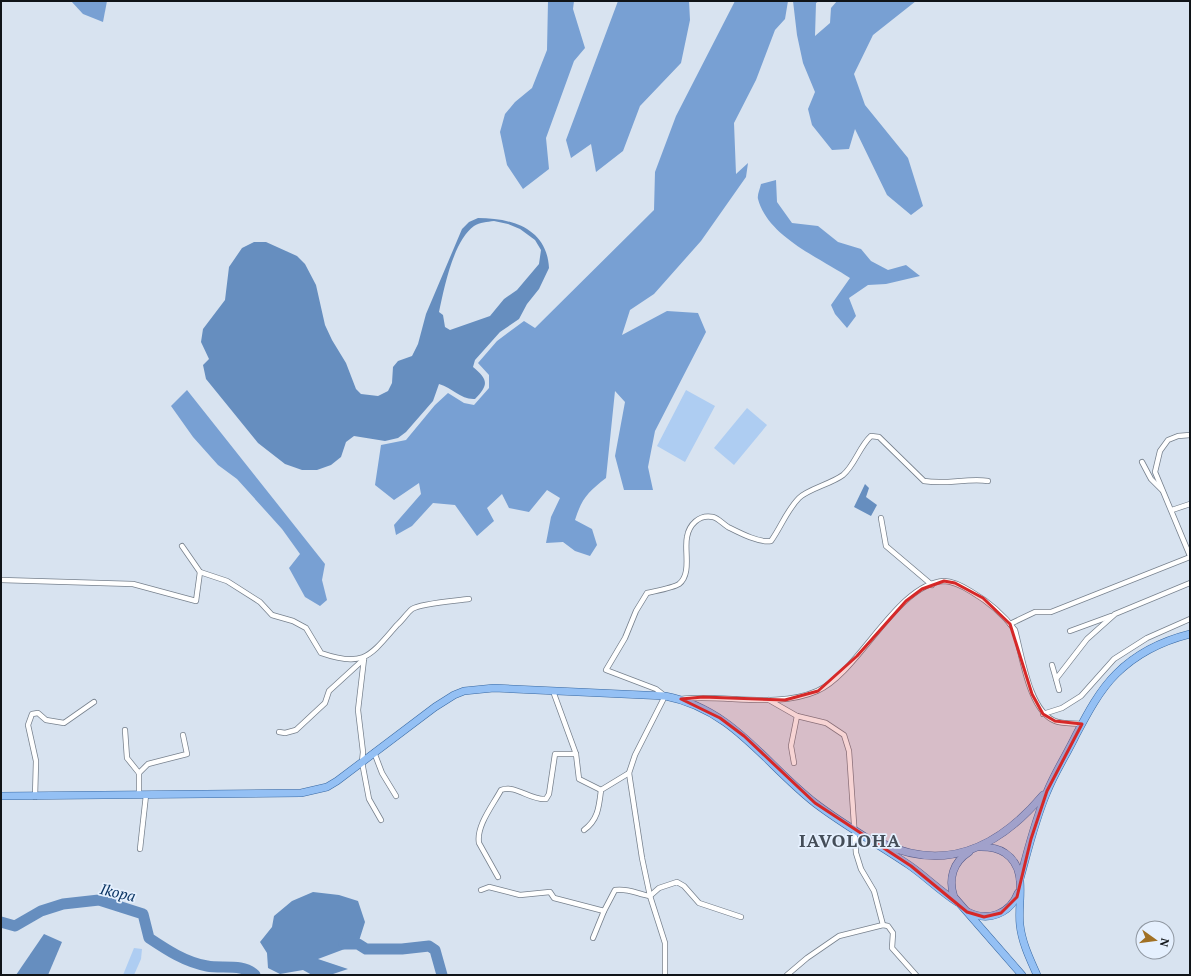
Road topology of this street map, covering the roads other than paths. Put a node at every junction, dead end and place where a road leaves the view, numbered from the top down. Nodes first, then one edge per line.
1 (1190, 435) edge
2 (1142, 462) dead end
3 (988, 481) dead end
4 (1163, 491) junction
5 (1190, 504) edge
6 (1172, 510) junction
7 (881, 518) dead end
8 (1190, 539) edge
9 (1185, 540) junction
10 (182, 546) dead end
11 (1190, 556) edge
12 (200, 572) junction
13 (1, 580) edge
14 (1190, 583) edge
15 (932, 585) junction
16 (469, 599) dead end
17 (1115, 614) junction
18 (1190, 619) edge
19 (1010, 624) junction
20 (1070, 631) dead end
21 (1190, 634) edge
22 (364, 658) junction
23 (1052, 665) dead end
24 (1056, 679) junction
25 (1059, 690) dead end
26 (553, 691) junction
27 (665, 696) junction
28 (680, 699) junction
29 (768, 699) junction
30 (94, 702) dead end
31 (1043, 714) junction
32 (797, 716) junction
33 (1082, 724) junction
34 (125, 730) dead end
35 (279, 732) dead end
36 (183, 735) dead end
37 (374, 752) junction
38 (576, 754) junction
39 (362, 762) junction
40 (794, 763) dead end
41 (139, 773) junction
42 (629, 773) junction
43 (601, 790) junction
44 (1047, 791) junction
45 (143, 795) junction
46 (1, 796) edge
47 (396, 796) dead end
48 (36, 797) junction
49 (381, 820) dead end
50 (584, 830) dead end
51 (855, 830) junction
52 (863, 834) junction
53 (140, 849) dead end
54 (975, 849) junction
55 (498, 877) dead end
56 (1020, 879) junction
57 (481, 890) dead end
58 (1019, 891) junction
59 (650, 896) junction
60 (957, 902) junction
61 (962, 908) junction
62 (604, 911) junction
63 (741, 917) dead end
64 (883, 925) junction
65 (593, 938) dead end
66 (665, 975) edge
67 (787, 975) edge
68 (916, 975) edge
69 (1022, 975) edge
70 (1037, 975) edge

1 - 4 street
2 - 4 street
3 - 27 street
4 - 6 street
5 - 6 street
6 - 9 street
7 - 15 street
8 - 9 street
9 - 11 street
10 - 12 street
11 - 19 street
12 - 13 street
12 - 22 street
14 - 17 street
15 - 19 street
15 - 29 street
16 - 22 street
17 - 20 street
17 - 24 street
18 - 31 street
19 - 31 street
21 - 33 main road
22 - 35 street
22 - 39 street
23 - 24 street
24 - 25 street
26 - 27 main road
26 - 37 main road
26 - 38 street
27 - 28 main road
27 - 42 street
28 - 29 street
28 - 51 main road
29 - 32 street
30 - 48 street
31 - 33 street
32 - 40 street
32 - 51 street
33 - 44 main road
34 - 41 street
36 - 41 street
37 - 39 main road
37 - 47 street
38 - 43 street
38 - 55 street
39 - 45 main road
39 - 49 street
41 - 45 street
42 - 43 street
42 - 59 street
43 - 50 street
44 - 54 main road
44 - 56 main road
45 - 48 main road
45 - 53 street
46 - 48 main road
51 - 52 main road
51 - 64 street
52 - 54 main road
52 - 60 main road
54 - 56 main road
54 - 60 main road
56 - 58 main road
57 - 62 street
58 - 61 main road
58 - 70 main road
59 - 62 street
59 - 63 street
59 - 66 street
60 - 61 main road
61 - 69 main road
62 - 65 street
64 - 67 street
64 - 68 street

